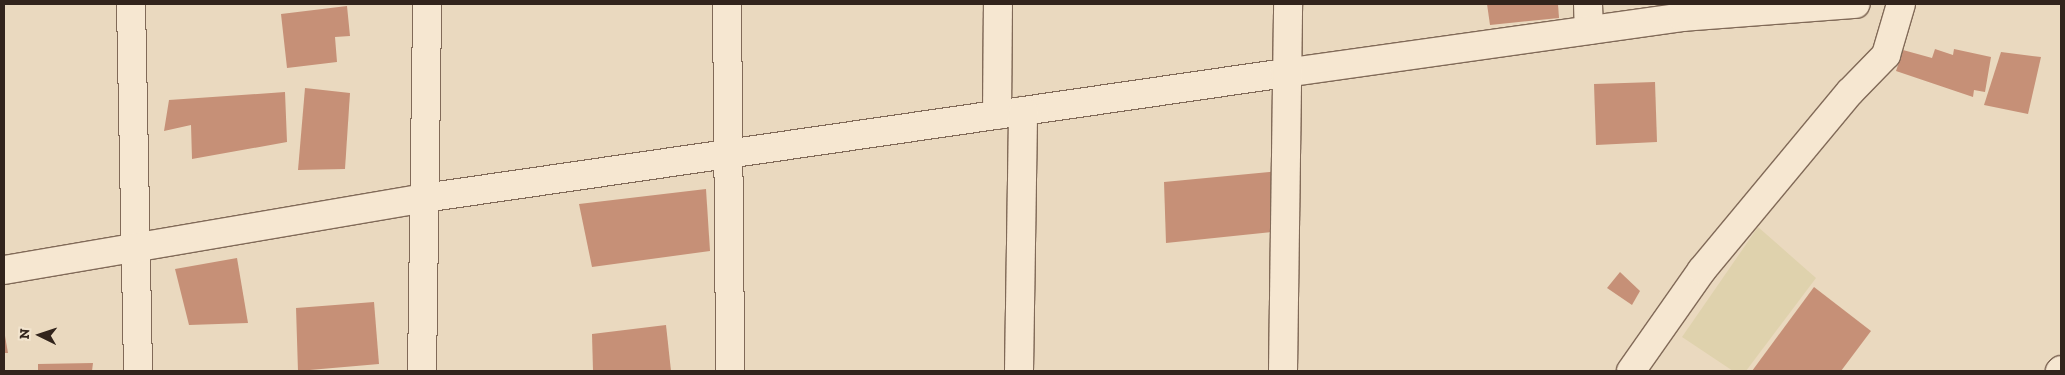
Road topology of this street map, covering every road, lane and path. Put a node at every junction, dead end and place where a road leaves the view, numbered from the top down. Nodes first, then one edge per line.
1 (132, 4) edge
2 (427, 4) edge
3 (727, 4) edge
4 (998, 4) edge
5 (1288, 4) edge
6 (1856, 4) edge
7 (1901, 4) edge
8 (1589, 17) edge
9 (1285, 73) junction
10 (1010, 113) junction
11 (728, 153) junction
12 (424, 198) junction
13 (135, 246) junction
14 (4, 270) edge
15 (138, 371) edge
16 (422, 371) edge
17 (730, 371) edge
18 (1019, 371) edge
19 (1283, 371) edge
20 (1631, 371) edge

1 - 13 street
2 - 12 street
3 - 11 street
4 - 10 street
5 - 9 street
6 - 8 street
7 - 20 street
8 - 9 street
9 - 10 street
9 - 19 street
10 - 11 street
10 - 18 street
11 - 12 street
11 - 17 street
12 - 13 street
12 - 16 street
13 - 14 street
13 - 15 street

